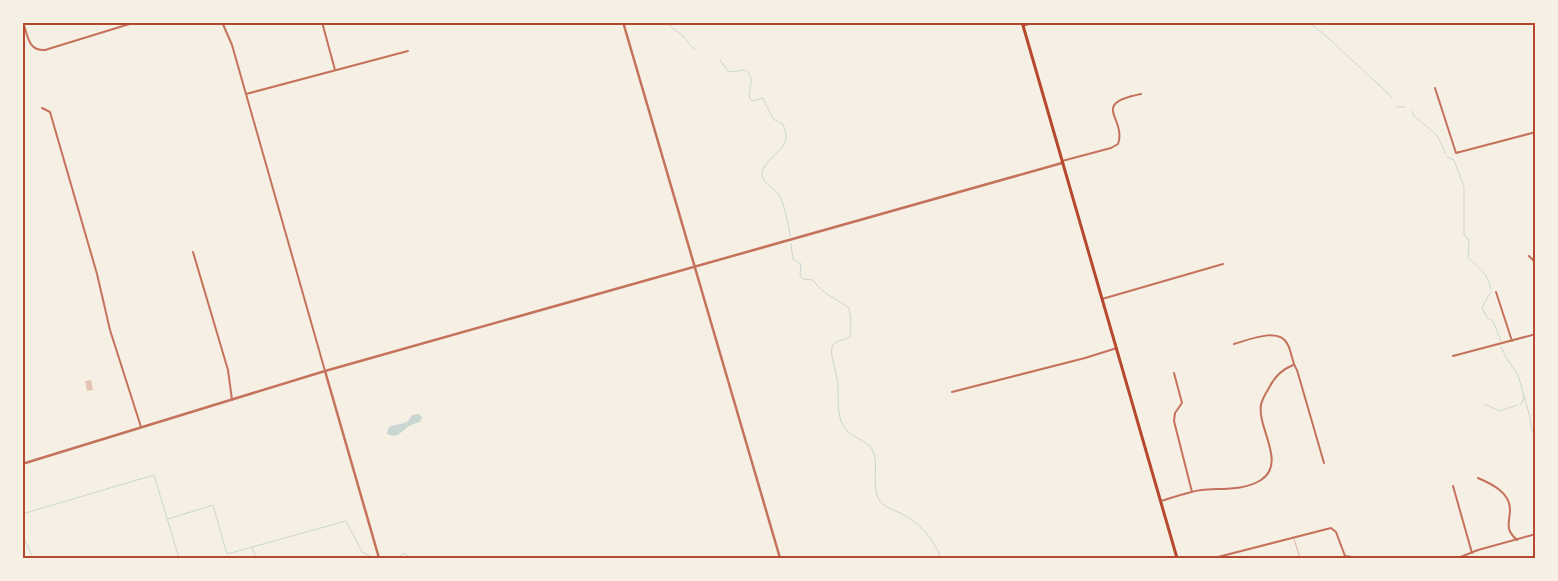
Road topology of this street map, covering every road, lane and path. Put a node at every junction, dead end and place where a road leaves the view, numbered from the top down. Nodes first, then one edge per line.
1 (23, 22) edge
2 (136, 22) edge
3 (222, 22) edge
4 (322, 22) edge
5 (623, 22) edge
6 (1035, 22) edge
7 (1022, 24) edge
8 (408, 51) dead end
9 (335, 70) junction
10 (1436, 88) dead end
11 (246, 94) junction
12 (1141, 94) dead end
13 (42, 108) dead end
14 (1536, 132) edge
15 (1062, 162) junction
16 (193, 252) dead end
17 (1529, 256) dead end
18 (1536, 263) edge
19 (1223, 264) dead end
20 (695, 266) junction
21 (1496, 292) dead end
22 (1102, 299) junction
23 (1536, 334) edge
24 (1512, 341) junction
25 (1234, 344) dead end
26 (1117, 348) junction
27 (1453, 356) dead end
28 (1293, 365) junction
29 (325, 371) junction
30 (1174, 373) dead end
31 (952, 392) dead end
32 (232, 400) junction
33 (141, 428) junction
34 (1324, 463) dead end
35 (22, 464) edge
36 (1478, 478) dead end
37 (1453, 486) dead end
38 (1192, 492) junction
39 (1161, 501) junction
40 (1536, 534) edge
41 (1293, 537) junction
42 (1517, 540) junction
43 (1472, 553) junction
44 (1352, 557) dead end
45 (379, 558) edge
46 (780, 558) edge
47 (1177, 558) edge
48 (1214, 558) edge
49 (1220, 558) edge
50 (1300, 558) edge
51 (1458, 558) edge

1 - 2 street
3 - 11 street
4 - 9 street
5 - 20 street
6 - 7 street
7 - 15 main road
8 - 9 street
9 - 11 street
10 - 14 street
11 - 29 street
12 - 15 street
13 - 33 street
15 - 20 street
15 - 22 main road
16 - 32 street
17 - 18 street
19 - 22 street
20 - 29 street
20 - 46 street
21 - 24 street
22 - 26 main road
23 - 24 street
24 - 27 street
25 - 28 street
26 - 31 street
26 - 39 main road
28 - 34 street
28 - 38 street
29 - 32 street
29 - 45 street
30 - 38 street
32 - 33 street
33 - 35 street
36 - 42 street
37 - 43 street
38 - 39 street
39 - 47 main road
40 - 42 street
41 - 44 street
41 - 49 street
41 - 50 lane
42 - 43 street
43 - 51 street
48 - 49 street

